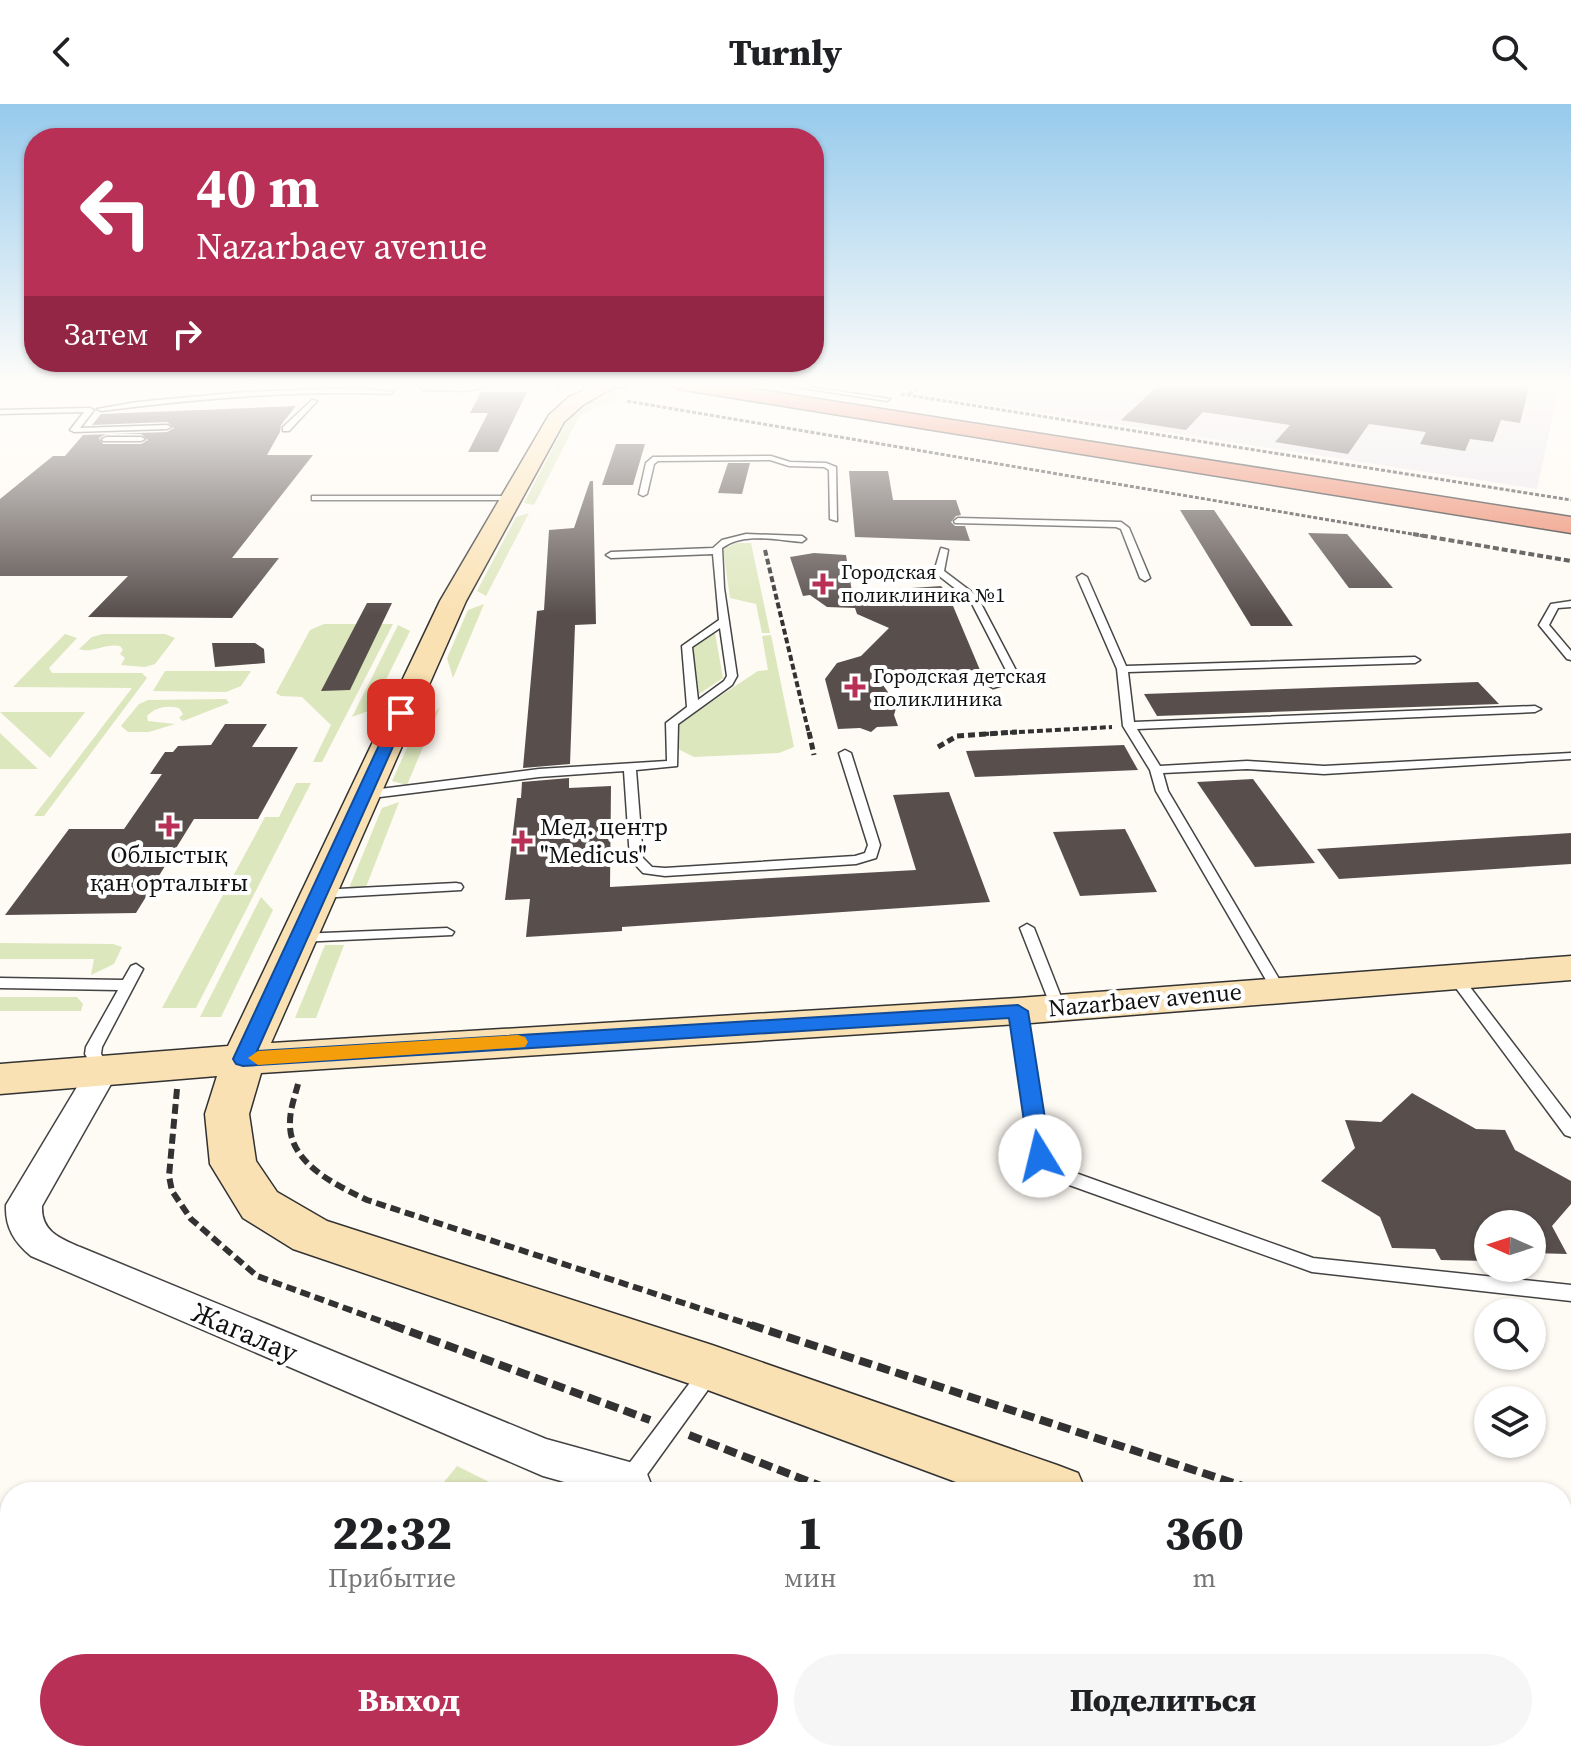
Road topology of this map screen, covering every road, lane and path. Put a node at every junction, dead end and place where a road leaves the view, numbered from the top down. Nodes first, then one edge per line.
1 (532, 460) edge
2 (654, 460) edge
3 (778, 460) edge
4 (977, 460) edge
5 (1176, 460) edge
6 (1321, 460) edge
7 (643, 494) dead end
8 (315, 498) dead end
9 (510, 498) junction
10 (1571, 500) edge
11 (834, 519) dead end
12 (958, 521) dead end
13 (1571, 525) edge
14 (762, 538) junction
15 (802, 539) dead end
16 (944, 550) dead end
17 (716, 551) junction
18 (611, 555) dead end
19 (1571, 561) edge
20 (1082, 577) dead end
21 (1145, 578) dead end
22 (1571, 604) edge
23 (725, 620) junction
24 (1571, 657) edge
25 (1415, 660) dead end
26 (1122, 669) junction
27 (993, 685) dead end
28 (693, 707) junction
29 (1535, 709) dead end
30 (1129, 726) junction
31 (938, 747) dead end
32 (845, 753) dead end
33 (814, 755) dead end
34 (1571, 756) edge
35 (630, 767) junction
36 (1156, 770) junction
37 (363, 795) junction
38 (456, 887) dead end
39 (319, 894) junction
40 (1027, 928) dead end
41 (447, 932) dead end
42 (299, 938) junction
43 (1571, 968) edge
44 (136, 969) dead end
45 (1455, 977) junction
46 (0, 983) edge
47 (126, 985) junction
48 (1278, 989) junction
49 (1038, 1009) junction
50 (304, 1055) junction
51 (243, 1059) junction
52 (180, 1064) junction
53 (103, 1070) junction
54 (0, 1079) edge
55 (1571, 1131) edge
56 (1571, 1293) edge
57 (712, 1368) junction
58 (669, 1427) junction
59 (619, 1482) edge
60 (634, 1482) edge
61 (810, 1482) edge
62 (1029, 1482) edge
63 (1230, 1482) edge

1 - 9 street
2 - 7 lane
3 - 11 lane
4 - 19 path
5 - 13 highway
6 - 10 path
8 - 9 lane
9 - 37 street
12 - 21 lane
14 - 15 lane
14 - 17 lane
14 - 33 path
16 - 27 lane
17 - 18 lane
17 - 23 lane
20 - 26 lane
22 - 24 lane
23 - 28 lane
23 - 28 lane
25 - 26 lane
26 - 30 lane
28 - 35 lane
29 - 30 lane
30 - 31 path
30 - 36 lane
32 - 35 lane
34 - 36 lane
35 - 37 lane
36 - 48 lane
37 - 39 street
38 - 39 lane
39 - 42 street
40 - 49 lane
41 - 42 lane
42 - 51 street
43 - 45 street, Nazarbaev avenue
44 - 47 lane
45 - 48 street, Nazarbaev avenue
45 - 55 lane
46 - 47 lane
47 - 53 lane
48 - 49 street, Nazarbaev avenue
49 - 50 street, Nazarbaev avenue
49 - 56 lane
50 - 51 street, Nazarbaev avenue
50 - 63 path
51 - 52 street, Nazarbaev avenue
51 - 57 street
52 - 53 street, Nazarbaev avenue
52 - 58 path
53 - 54 street, Nazarbaev avenue
53 - 59 street, Жагалау
57 - 58 lane
57 - 62 street
58 - 60 lane
58 - 61 path

